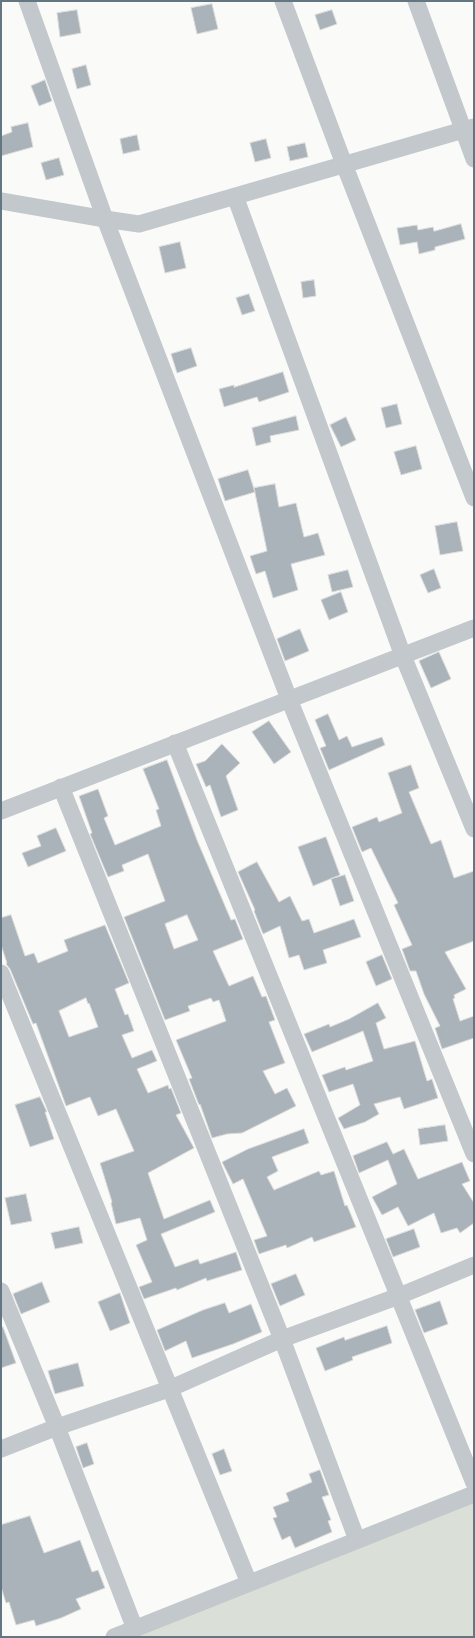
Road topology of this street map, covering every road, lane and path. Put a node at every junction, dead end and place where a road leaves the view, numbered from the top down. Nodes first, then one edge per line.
1 (27, 1) edge
2 (283, 1) edge
3 (416, 1) edge
4 (469, 128) edge
5 (474, 159) edge
6 (344, 164) junction
7 (234, 196) junction
8 (1, 201) edge
9 (105, 219) junction
10 (474, 498) edge
11 (474, 628) edge
12 (403, 656) junction
13 (289, 699) junction
14 (175, 743) junction
15 (61, 787) junction
16 (1, 811) edge
17 (474, 830) edge
18 (1, 974) edge
19 (474, 1154) edge
20 (474, 1265) edge
21 (1, 1291) edge
22 (399, 1296) junction
23 (282, 1339) junction
24 (169, 1389) junction
25 (57, 1427) junction
26 (1, 1449) edge
27 (474, 1483) edge
28 (474, 1494) edge
29 (357, 1540) junction
30 (249, 1583) junction
31 (135, 1628) junction
32 (114, 1637) edge

1 - 9 street
2 - 6 street
3 - 4 street
4 - 5 street
4 - 6 street
6 - 7 street
6 - 10 street
7 - 9 street
7 - 12 street
8 - 9 street
9 - 13 street
11 - 12 street
12 - 13 street
12 - 17 street
13 - 14 street
13 - 19 street
14 - 15 street
14 - 22 street
15 - 16 street
15 - 23 street
18 - 24 street
20 - 22 street
21 - 25 street
22 - 23 street
22 - 27 street
23 - 24 street
23 - 29 street
24 - 25 street
24 - 30 street
25 - 26 street
25 - 31 street
28 - 29 street
29 - 30 street
30 - 31 street
31 - 32 street

